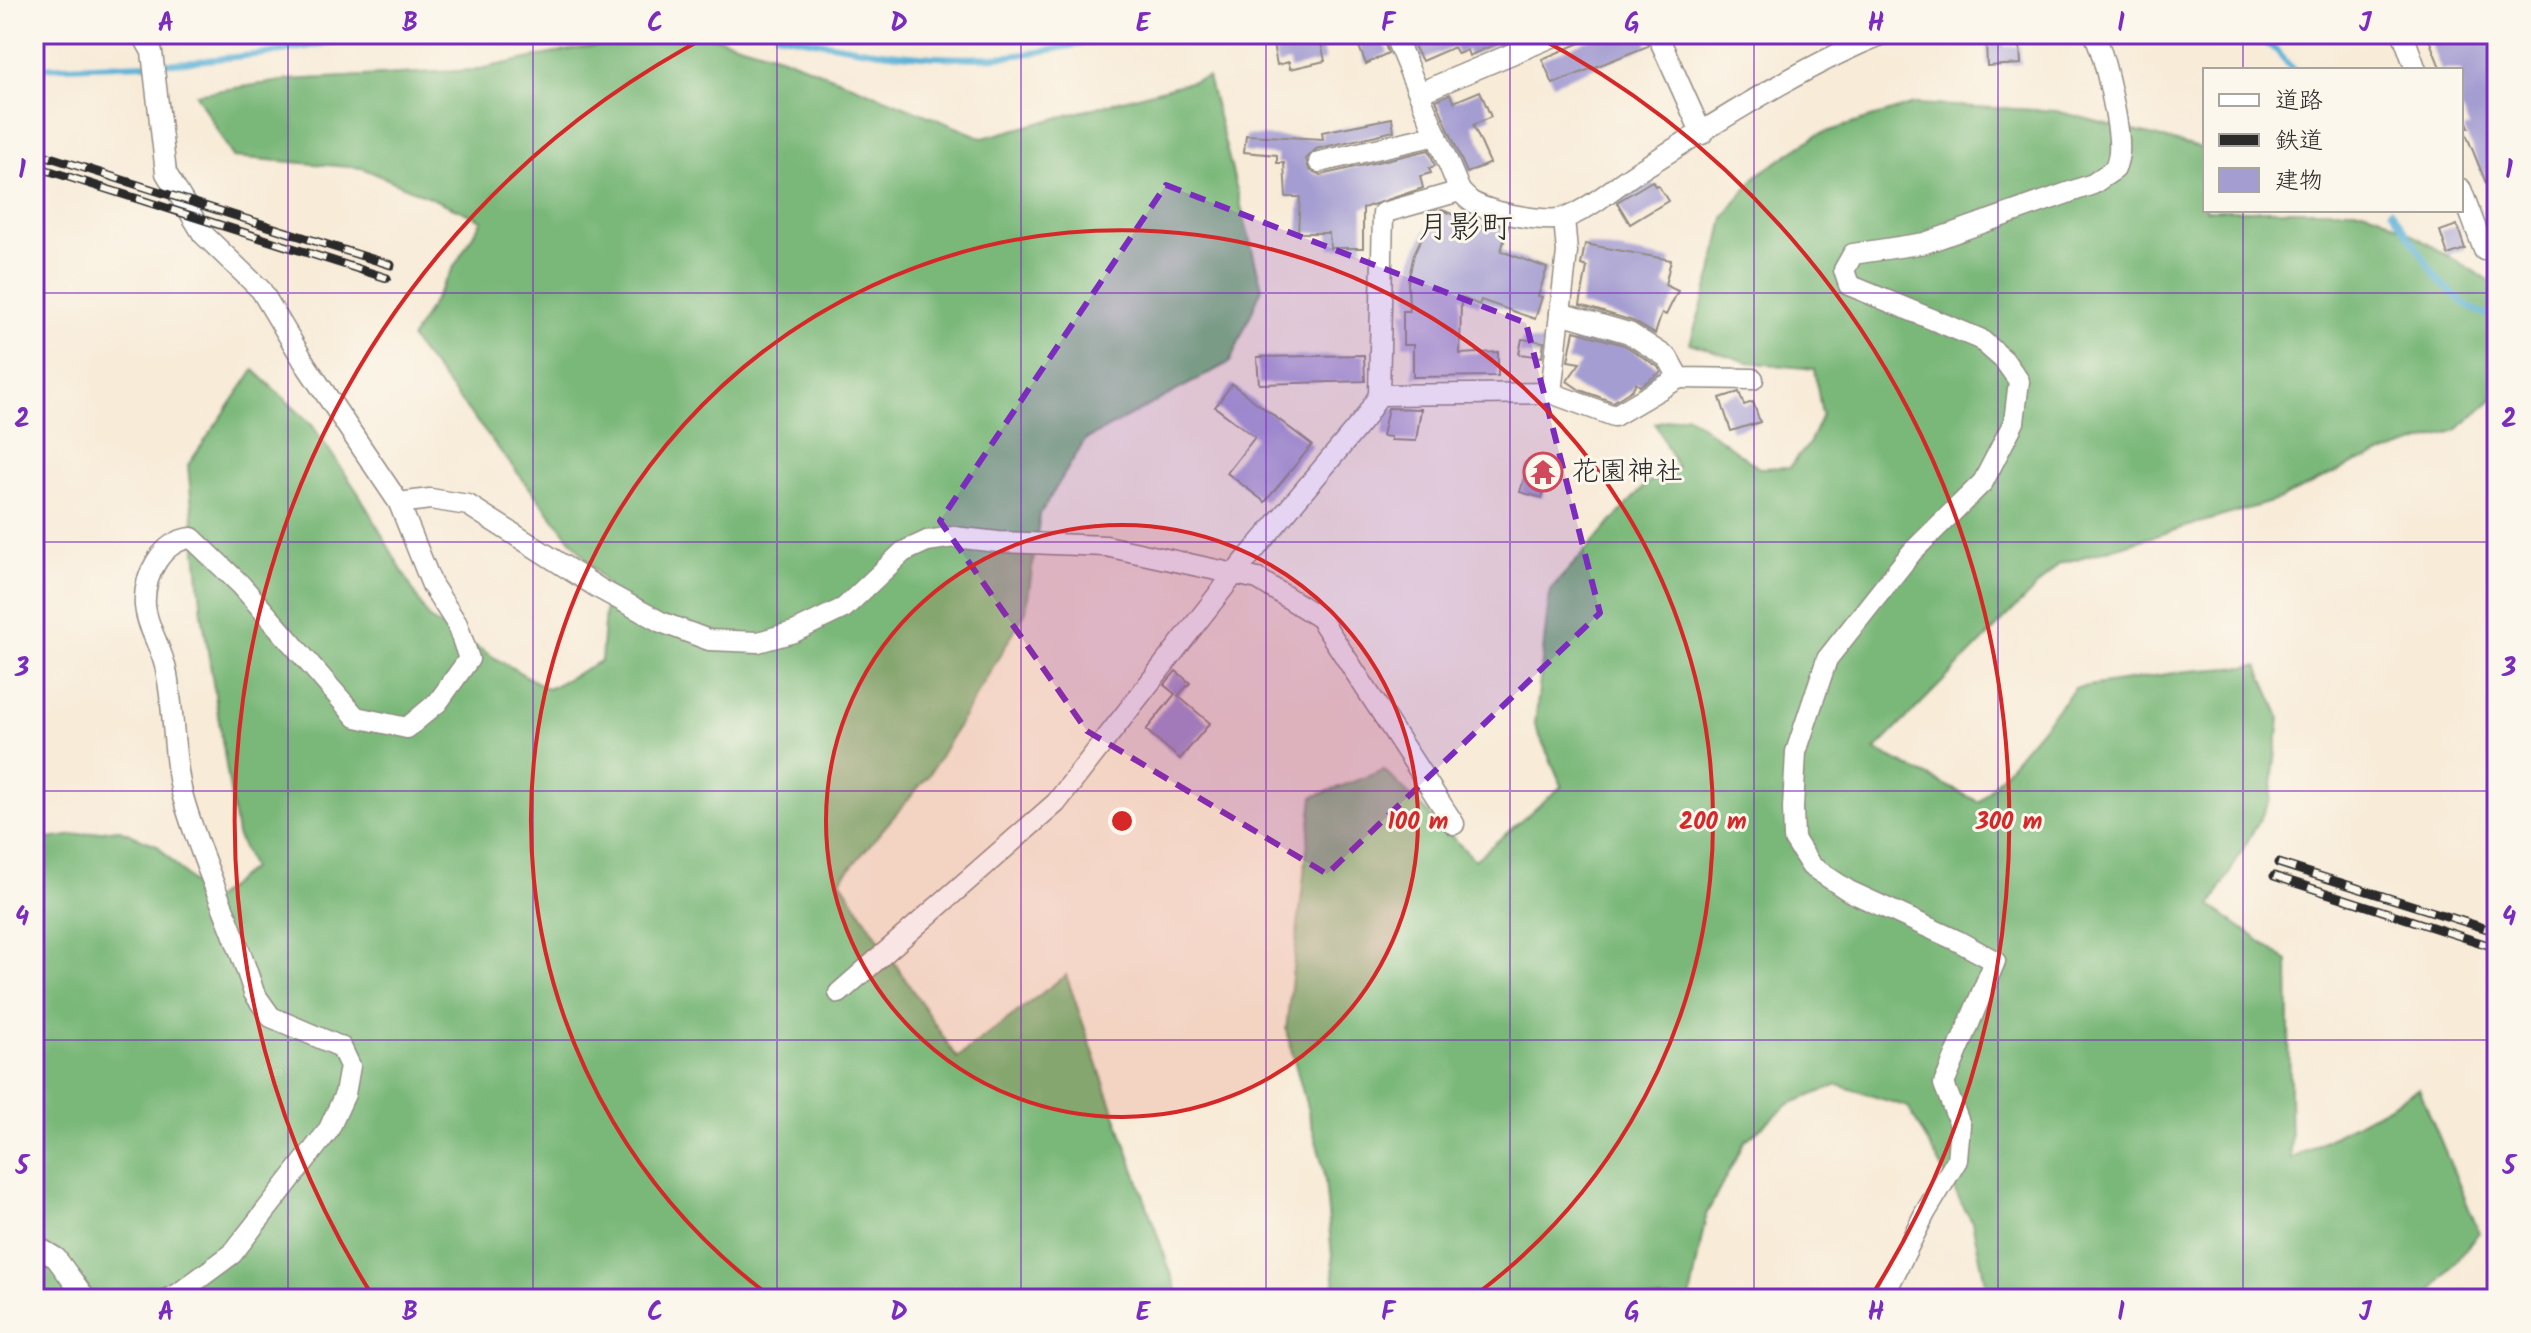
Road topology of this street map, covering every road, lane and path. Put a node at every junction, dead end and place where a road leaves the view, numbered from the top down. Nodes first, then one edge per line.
1 (142, 34) edge
2 (1394, 34) edge
3 (1559, 34) edge
4 (1657, 34) edge
5 (1883, 34) edge
6 (2094, 34) edge
7 (2403, 34) edge
8 (2415, 68) edge
9 (1419, 93) junction
10 (1702, 134) junction
11 (1437, 135) junction
12 (1319, 162) dead end
13 (1460, 191) junction
14 (2463, 194) edge
15 (1564, 218) junction
16 (2497, 245) edge
17 (1560, 313) junction
18 (1679, 378) junction
19 (1753, 379) dead end
20 (1551, 393) junction
21 (1379, 395) junction
22 (399, 503) junction
23 (1235, 573) junction
24 (1454, 824) dead end
25 (839, 993) dead end
26 (34, 1245) edge
27 (86, 1299) edge
28 (167, 1299) edge
29 (1882, 1299) edge

1 - 22 street
2 - 9 street
3 - 9 street
4 - 10 street
5 - 10 street
6 - 29 street
7 - 8 street
9 - 11 street
10 - 15 street
11 - 12 street
11 - 13 street
13 - 15 street
13 - 21 street
14 - 16 street
15 - 17 street
17 - 18 street
17 - 20 street
18 - 19 street
18 - 20 street
20 - 21 street
21 - 23 street
22 - 23 street
22 - 28 street
23 - 24 street
23 - 25 street
26 - 27 street

